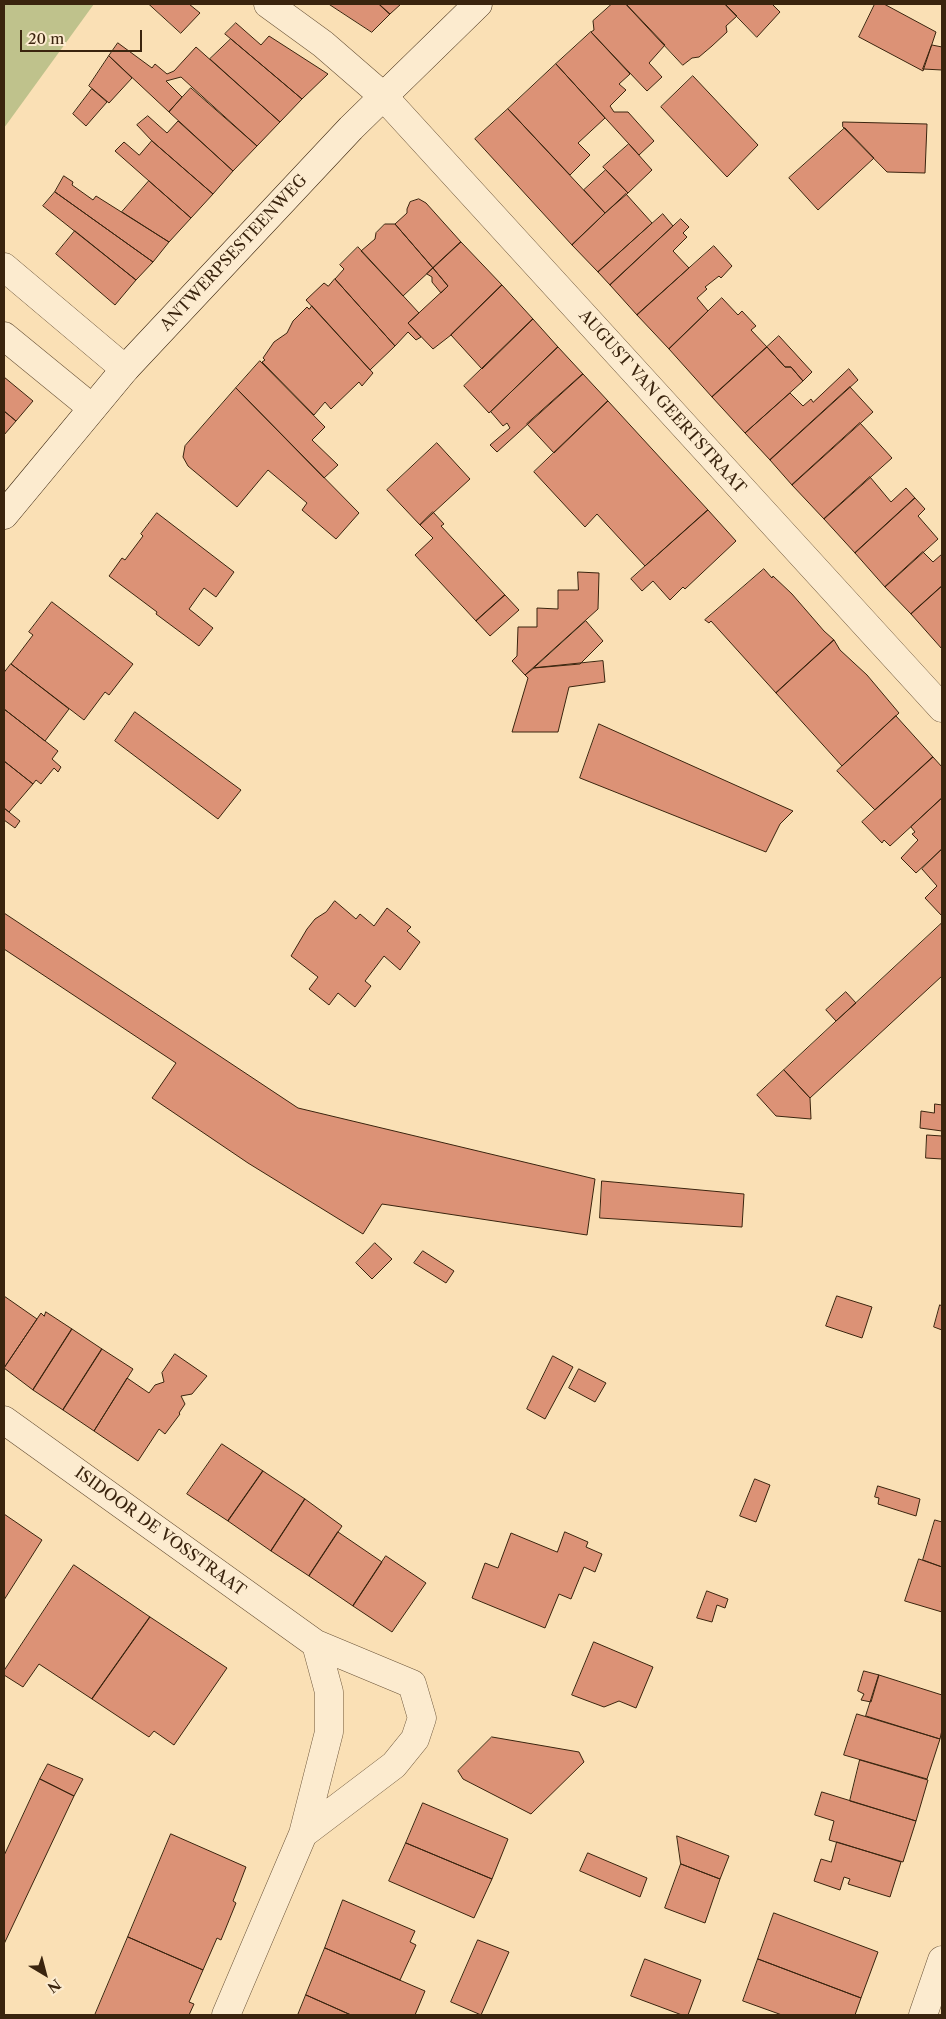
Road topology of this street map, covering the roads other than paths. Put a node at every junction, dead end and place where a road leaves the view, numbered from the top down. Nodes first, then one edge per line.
1 (268, 4) edge
2 (478, 4) edge
3 (383, 96) junction
4 (4, 267) edge
5 (4, 336) edge
6 (125, 369) junction
7 (92, 408) junction
8 (4, 515) edge
9 (942, 708) edge
10 (4, 1420) edge
11 (316, 1644) junction
12 (303, 1834) junction
13 (942, 1960) edge
14 (226, 2015) edge
15 (923, 2015) edge

1 - 3 street, AUGUST VAN GEERTSTRAAT
2 - 3 street, ANTWERPSESTEENWEG
3 - 6 street, ANTWERPSESTEENWEG
3 - 9 street, AUGUST VAN GEERTSTRAAT
4 - 6 street
5 - 7 street
6 - 7 street, ANTWERPSESTEENWEG
7 - 8 street, ANTWERPSESTEENWEG
10 - 11 street, ISIDOOR DE VOSSTRAAT
11 - 12 street, ISIDOOR DE VOSSTRAAT
11 - 12 street, ISIDOOR DE VOSSTRAAT
12 - 14 street, ISIDOOR DE VOSSTRAAT
13 - 15 street

